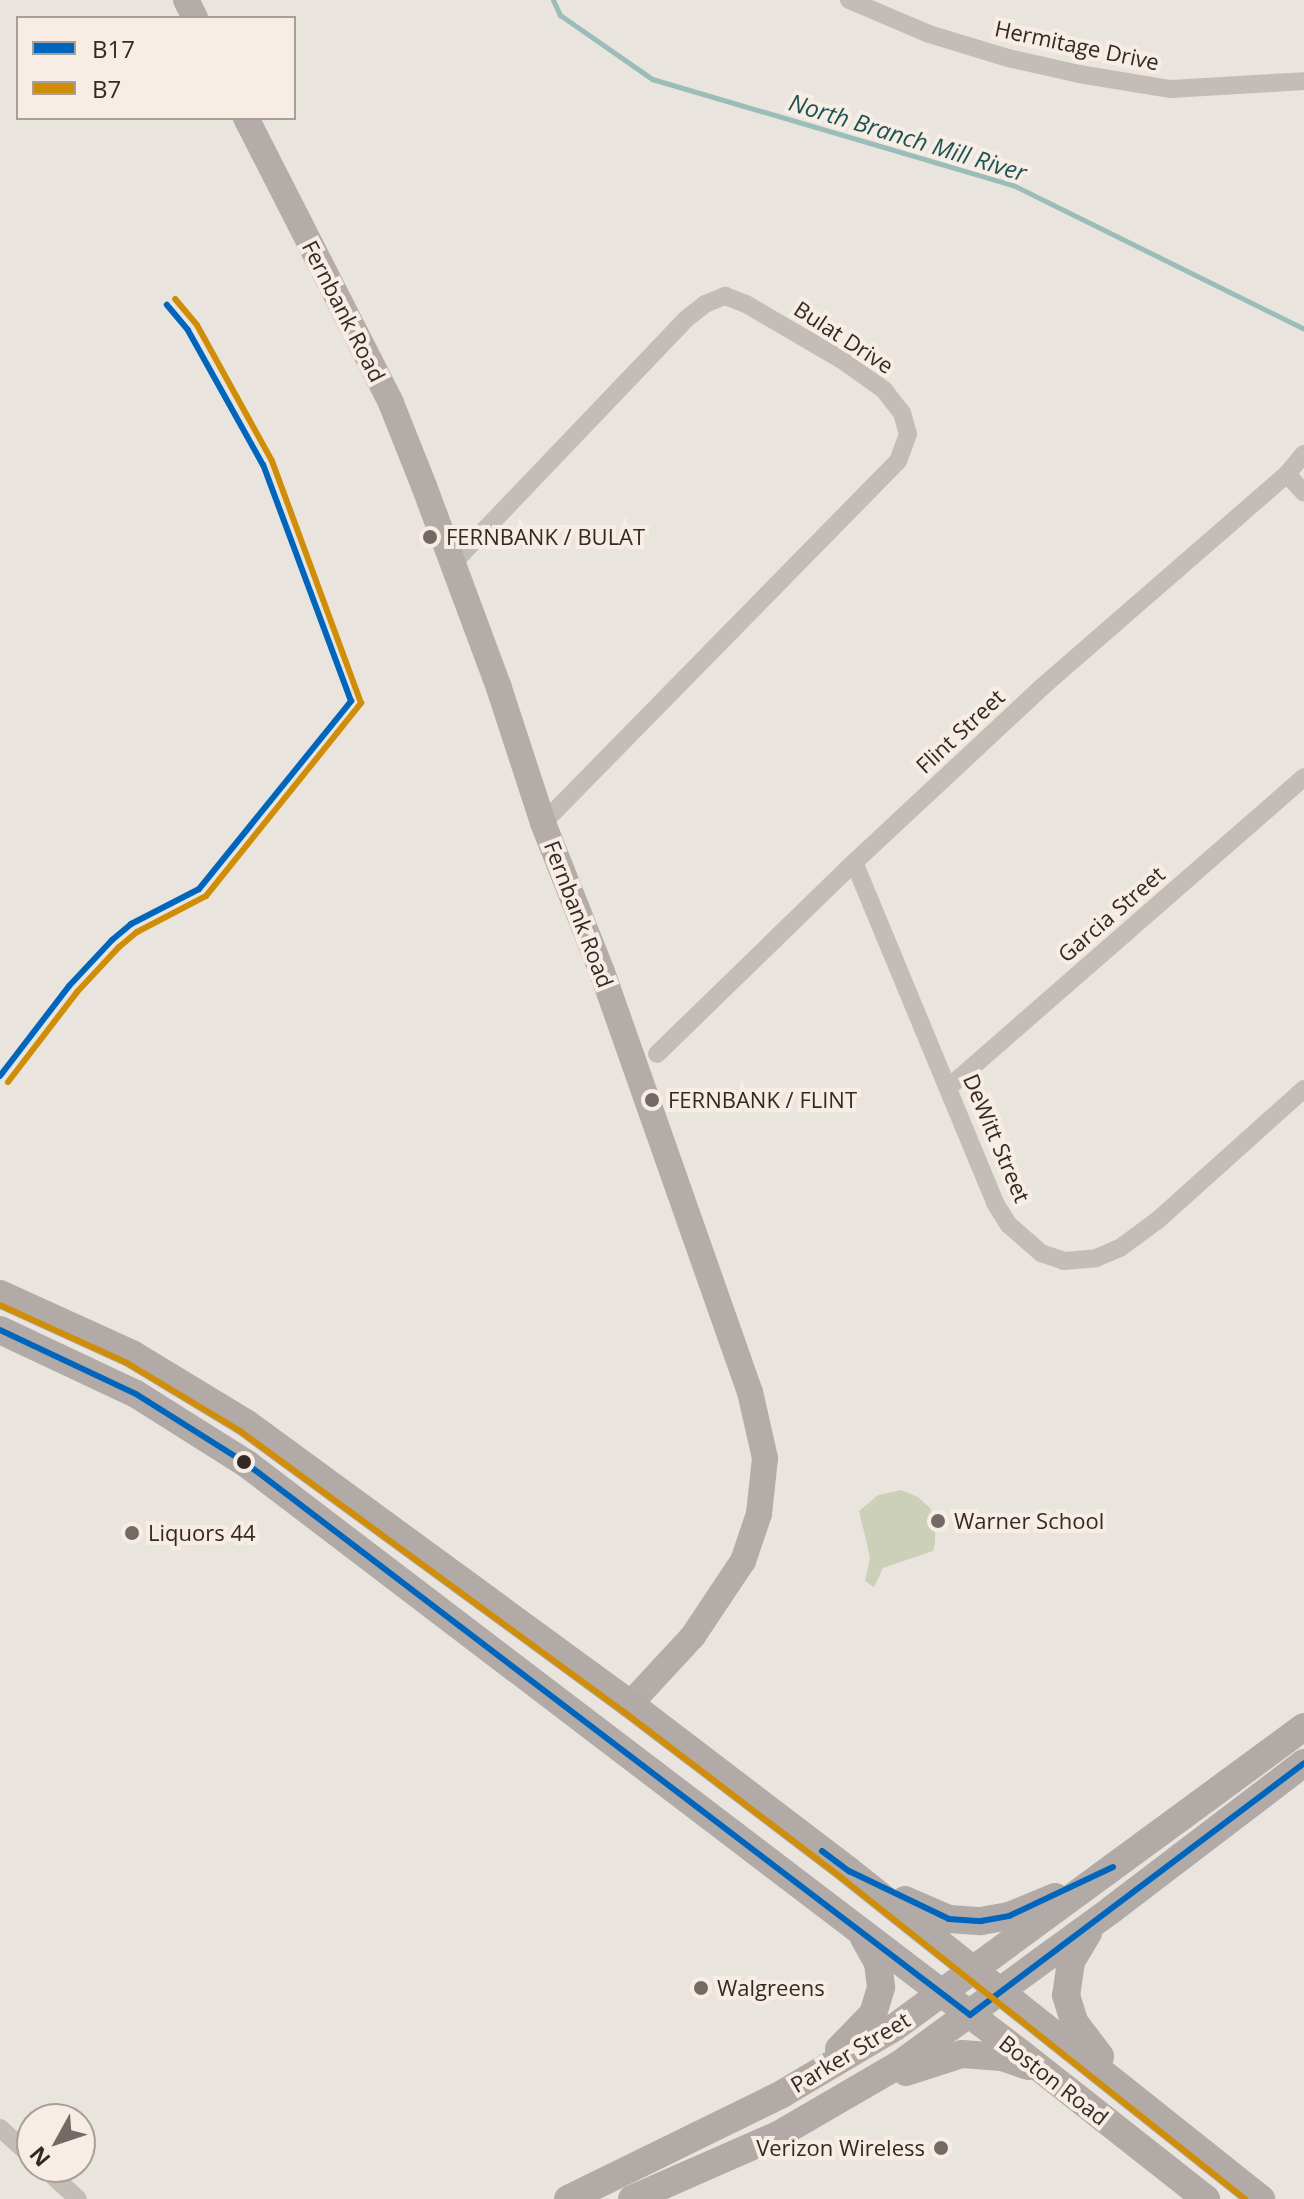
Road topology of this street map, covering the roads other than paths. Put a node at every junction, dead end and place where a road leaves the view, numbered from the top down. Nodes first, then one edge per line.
1 (849, 0) edge
2 (1304, 81) edge
3 (247, 120) edge
4 (1304, 454) edge
5 (1287, 474) junction
6 (1304, 493) edge
7 (453, 563) junction
8 (1304, 777) edge
9 (543, 823) junction
10 (854, 862) junction
11 (657, 1054) dead end
12 (949, 1087) junction
13 (1297, 1094) edge
14 (1304, 1115) edge
15 (0, 1294) edge
16 (0, 1330) edge
17 (630, 1704) junction
18 (1304, 1727) edge
19 (1304, 1763) edge
20 (849, 1871) junction
21 (1103, 1874) junction
22 (1111, 1910) junction
23 (852, 1925) junction
24 (976, 1970) junction
25 (1002, 1991) junction
26 (942, 1994) junction
27 (970, 2015) junction
28 (810, 2078) junction
29 (1060, 2084) junction
30 (815, 2114) junction
31 (1155, 2115) junction
32 (0, 2128) edge
33 (16, 2142) edge
34 (60, 2183) edge
35 (78, 2199) edge
36 (568, 2199) edge
37 (632, 2199) edge
38 (1206, 2199) edge
39 (1261, 2199) edge

1 - 2 street, Hermitage Drive
3 - 7 main road, Fernbank Road
4 - 5 street, Flint Street
5 - 6 street
5 - 10 street, Flint Street
7 - 9 main road, Fernbank Road
7 - 9 street, Bulat Drive
8 - 12 street, Garcia Street
9 - 17 main road, Fernbank Road
10 - 11 street, Flint Street
10 - 12 street, DeWitt Street
12 - 13 street, DeWitt Street
13 - 14 street
15 - 17 main road, Boston Road
16 - 23 main road, Boston Road
17 - 20 main road, Boston Road
18 - 21 main road, Parker Street
19 - 22 main road, Parker Street
20 - 21 main road
20 - 24 main road, Boston Road
21 - 24 main road, Parker Street
22 - 25 main road, Parker Street
22 - 31 main road
23 - 26 main road, Boston Road
23 - 28 main road
24 - 25 main road, Boston Road
24 - 26 main road, Parker Street
25 - 27 main road, Parker Street
25 - 31 main road, Boston Road
26 - 27 main road, Boston Road
26 - 28 main road, Parker Street
27 - 29 main road, Boston Road
27 - 30 main road, Parker Street
28 - 36 main road, Parker Street
29 - 30 main road
29 - 38 main road, Boston Road
30 - 37 main road, Parker Street
31 - 39 main road, Boston Road
32 - 33 street
34 - 35 street

